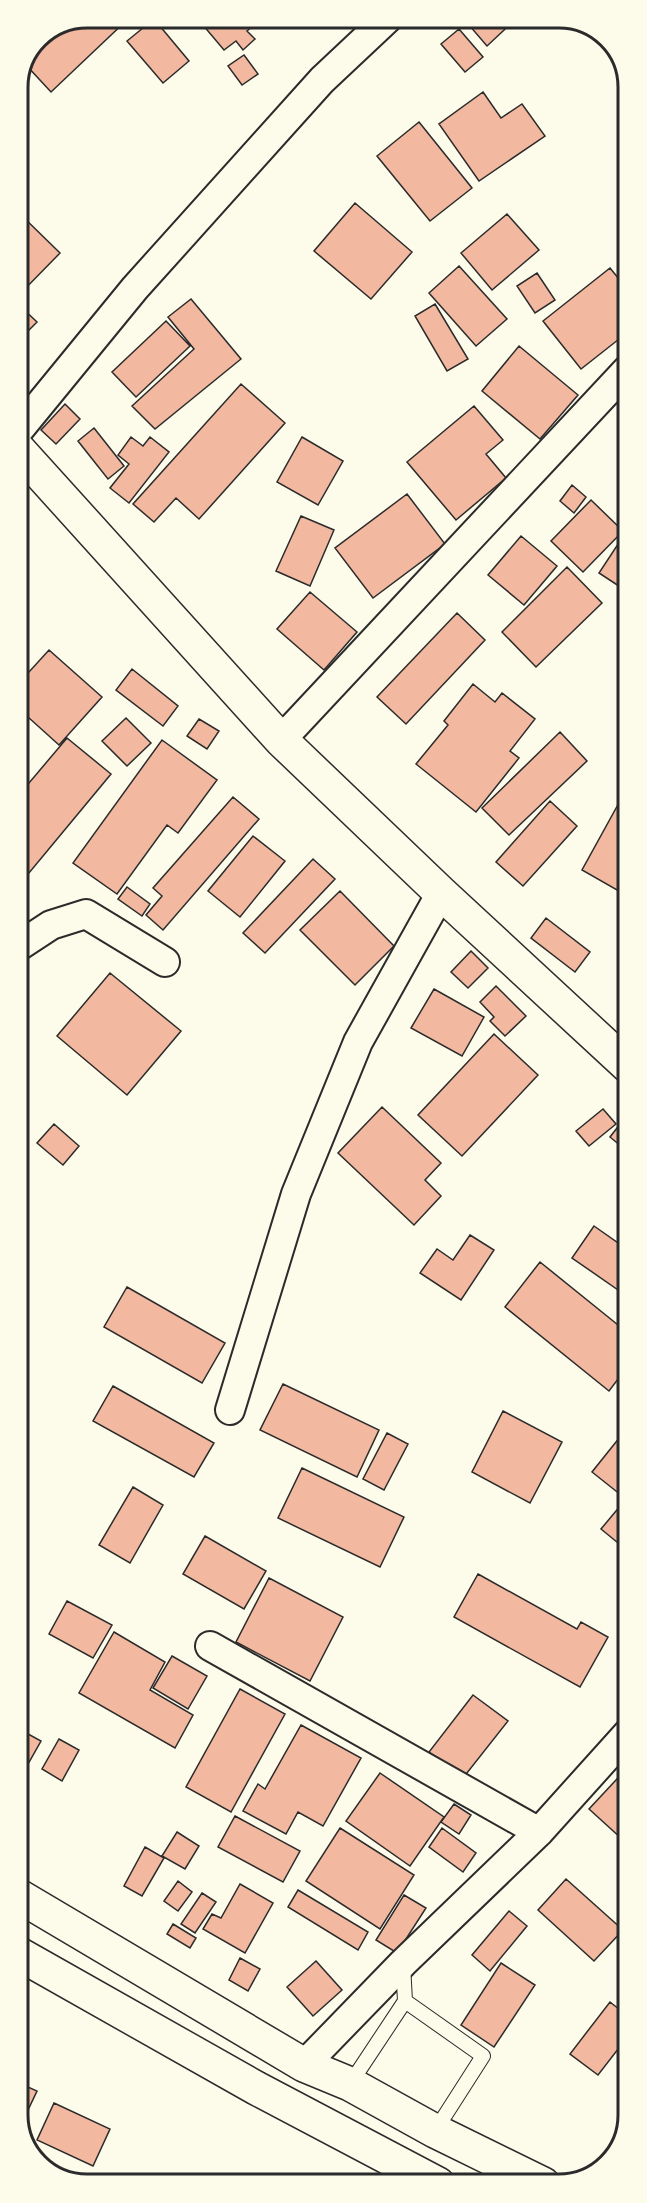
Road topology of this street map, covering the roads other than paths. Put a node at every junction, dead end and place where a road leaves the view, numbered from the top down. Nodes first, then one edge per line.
1 (377, 29) edge
2 (618, 380) edge
3 (28, 419) edge
4 (28, 460) edge
5 (281, 740) junction
6 (441, 893) junction
7 (28, 940) edge
8 (165, 962) dead end
9 (618, 1057) edge
10 (230, 1410) dead end
11 (210, 1646) dead end
12 (618, 1744) edge
13 (539, 1832) junction
14 (28, 1901) edge
15 (28, 1959) edge
16 (403, 1963) junction
17 (405, 2001) junction
18 (304, 2065) junction
19 (350, 2084) junction
20 (435, 2131) junction
21 (419, 2174) edge
22 (523, 2174) edge

1 - 3 street
2 - 5 street
4 - 5 main road
5 - 6 main road
6 - 9 main road
6 - 10 street
7 - 8 street
11 - 13 street
12 - 13 street
13 - 16 street
14 - 18 main road
15 - 21 main road
16 - 17 lane
16 - 18 street
17 - 19 lane
17 - 20 lane
18 - 19 main road
19 - 20 main road
20 - 22 main road

